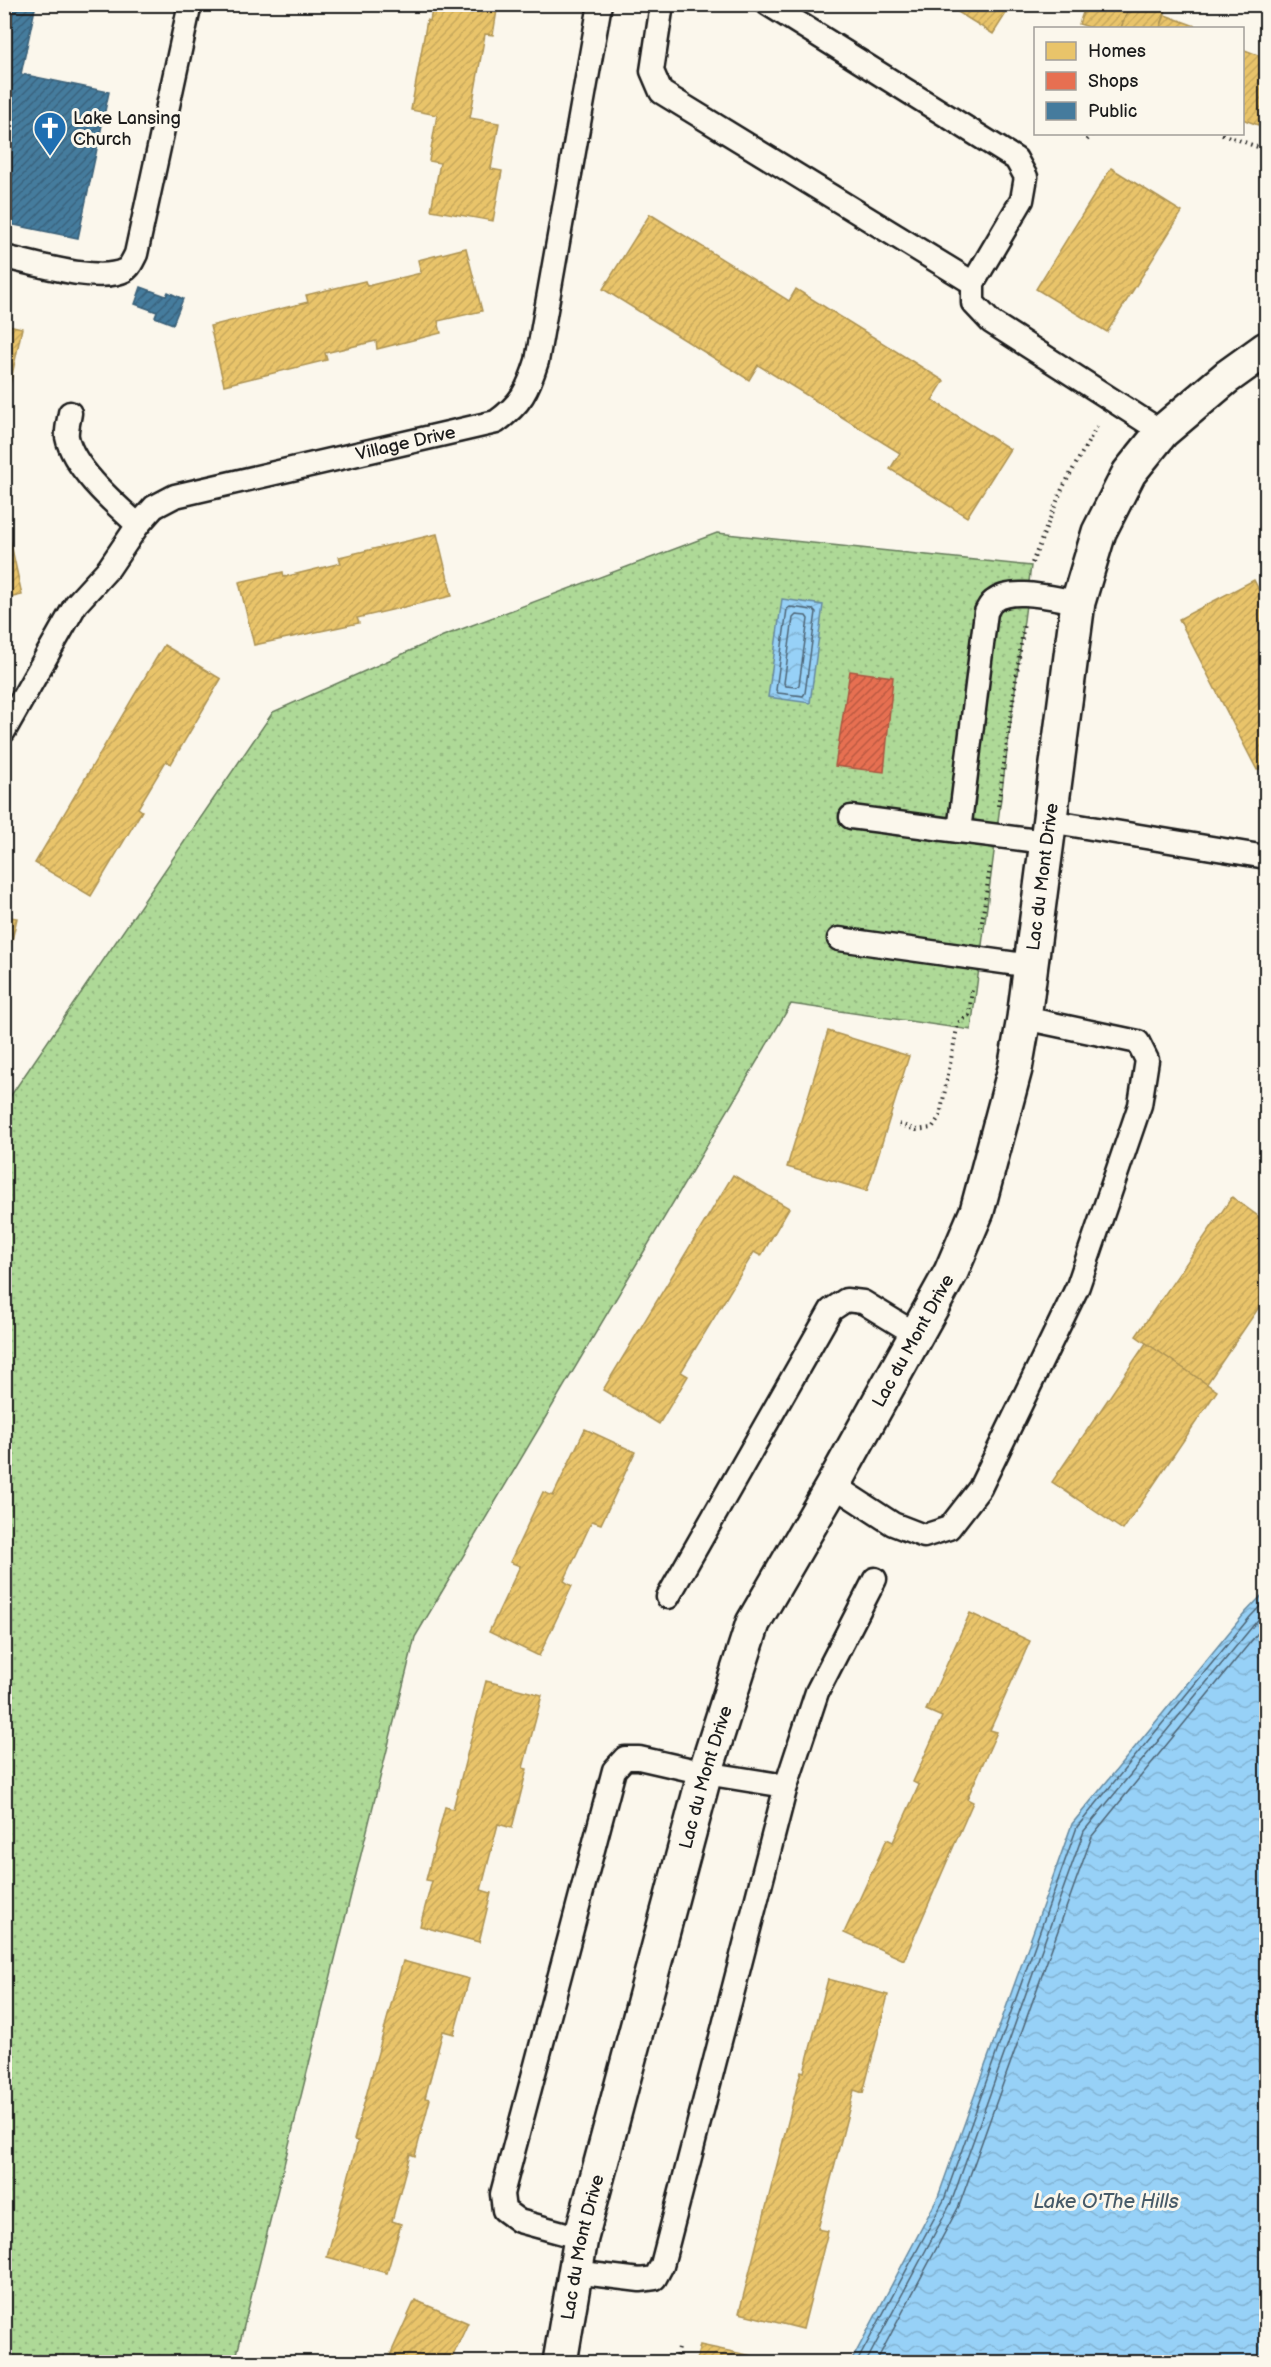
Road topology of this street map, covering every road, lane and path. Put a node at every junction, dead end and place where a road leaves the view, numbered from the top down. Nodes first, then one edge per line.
1 (190, 4) edge
2 (600, 4) edge
3 (662, 4) edge
4 (768, 4) edge
5 (1091, 135) edge
6 (1225, 135) edge
7 (1088, 140) dead end
8 (1266, 150) edge
9 (4, 257) edge
10 (973, 283) junction
11 (1266, 349) edge
12 (1112, 399) junction
13 (70, 413) dead end
14 (1162, 432) junction
15 (138, 525) junction
16 (1028, 594) junction
17 (1078, 602) junction
18 (4, 731) edge
19 (851, 817) dead end
20 (959, 831) junction
21 (1047, 831) junction
22 (994, 836) junction
23 (1266, 857) edge
24 (839, 939) dead end
25 (977, 958) junction
26 (1031, 966) junction
27 (1024, 1018) junction
28 (899, 1124) dead end
29 (917, 1335) junction
30 (833, 1485) junction
31 (875, 1579) dead end
32 (668, 1597) dead end
33 (705, 1773) junction
34 (786, 1786) junction
35 (581, 2238) junction
36 (574, 2272) junction
37 (678, 2348) dead end
38 (560, 2362) edge
39 (675, 2362) edge

1 - 9 lane
2 - 15 lane, Village Drive
3 - 10 lane
4 - 10 lane
5 - 7 path
6 - 8 path
10 - 12 lane
11 - 14 street, Lac du Mont Drive
12 - 14 lane
12 - 16 path
13 - 15 lane
14 - 17 street, Lac du Mont Drive
15 - 18 lane, Village Drive
16 - 17 lane
16 - 20 lane
16 - 22 path
17 - 21 street, Lac du Mont Drive
19 - 20 lane
20 - 22 lane
21 - 22 lane
21 - 23 lane
21 - 26 street, Lac du Mont Drive
22 - 25 path
24 - 25 lane
25 - 26 lane
25 - 28 path
26 - 27 street, Lac du Mont Drive
27 - 29 street, Lac du Mont Drive
27 - 30 lane
29 - 30 street, Lac du Mont Drive
29 - 32 lane
30 - 33 street, Lac du Mont Drive
31 - 34 lane
33 - 34 lane
33 - 35 street, Lac du Mont Drive
33 - 35 lane
34 - 36 lane
35 - 36 street, Lac du Mont Drive
36 - 38 street, Lac du Mont Drive
37 - 39 path

